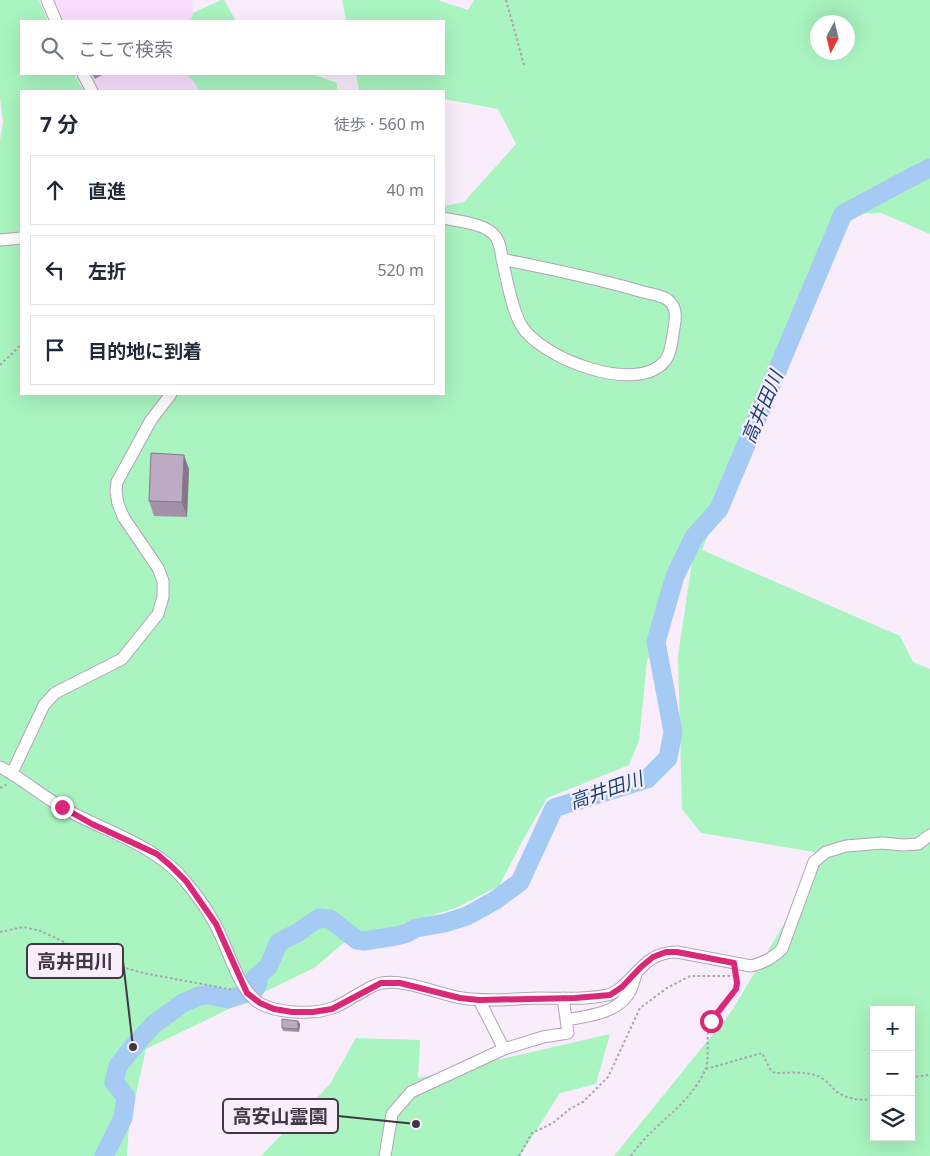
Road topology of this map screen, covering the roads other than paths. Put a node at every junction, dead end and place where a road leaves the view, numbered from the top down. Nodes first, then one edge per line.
1 (47, 0) edge
2 (56, 20) edge
3 (84, 75) edge
4 (91, 90) edge
5 (445, 218) edge
6 (20, 238) edge
7 (0, 240) edge
8 (502, 259) junction
9 (170, 395) edge
10 (0, 767) edge
11 (12, 773) junction
12 (930, 835) edge
13 (638, 970) junction
14 (564, 998) junction
15 (479, 1000) junction
16 (566, 1020) junction
17 (504, 1049) junction
18 (385, 1156) edge

1 - 2 street
3 - 4 street
5 - 8 street
6 - 7 street
8 - 8 street
9 - 11 street
10 - 11 street
11 - 15 street
12 - 13 street
13 - 14 street
13 - 16 street
14 - 15 street
14 - 16 street
15 - 17 street
16 - 17 street
17 - 18 street

